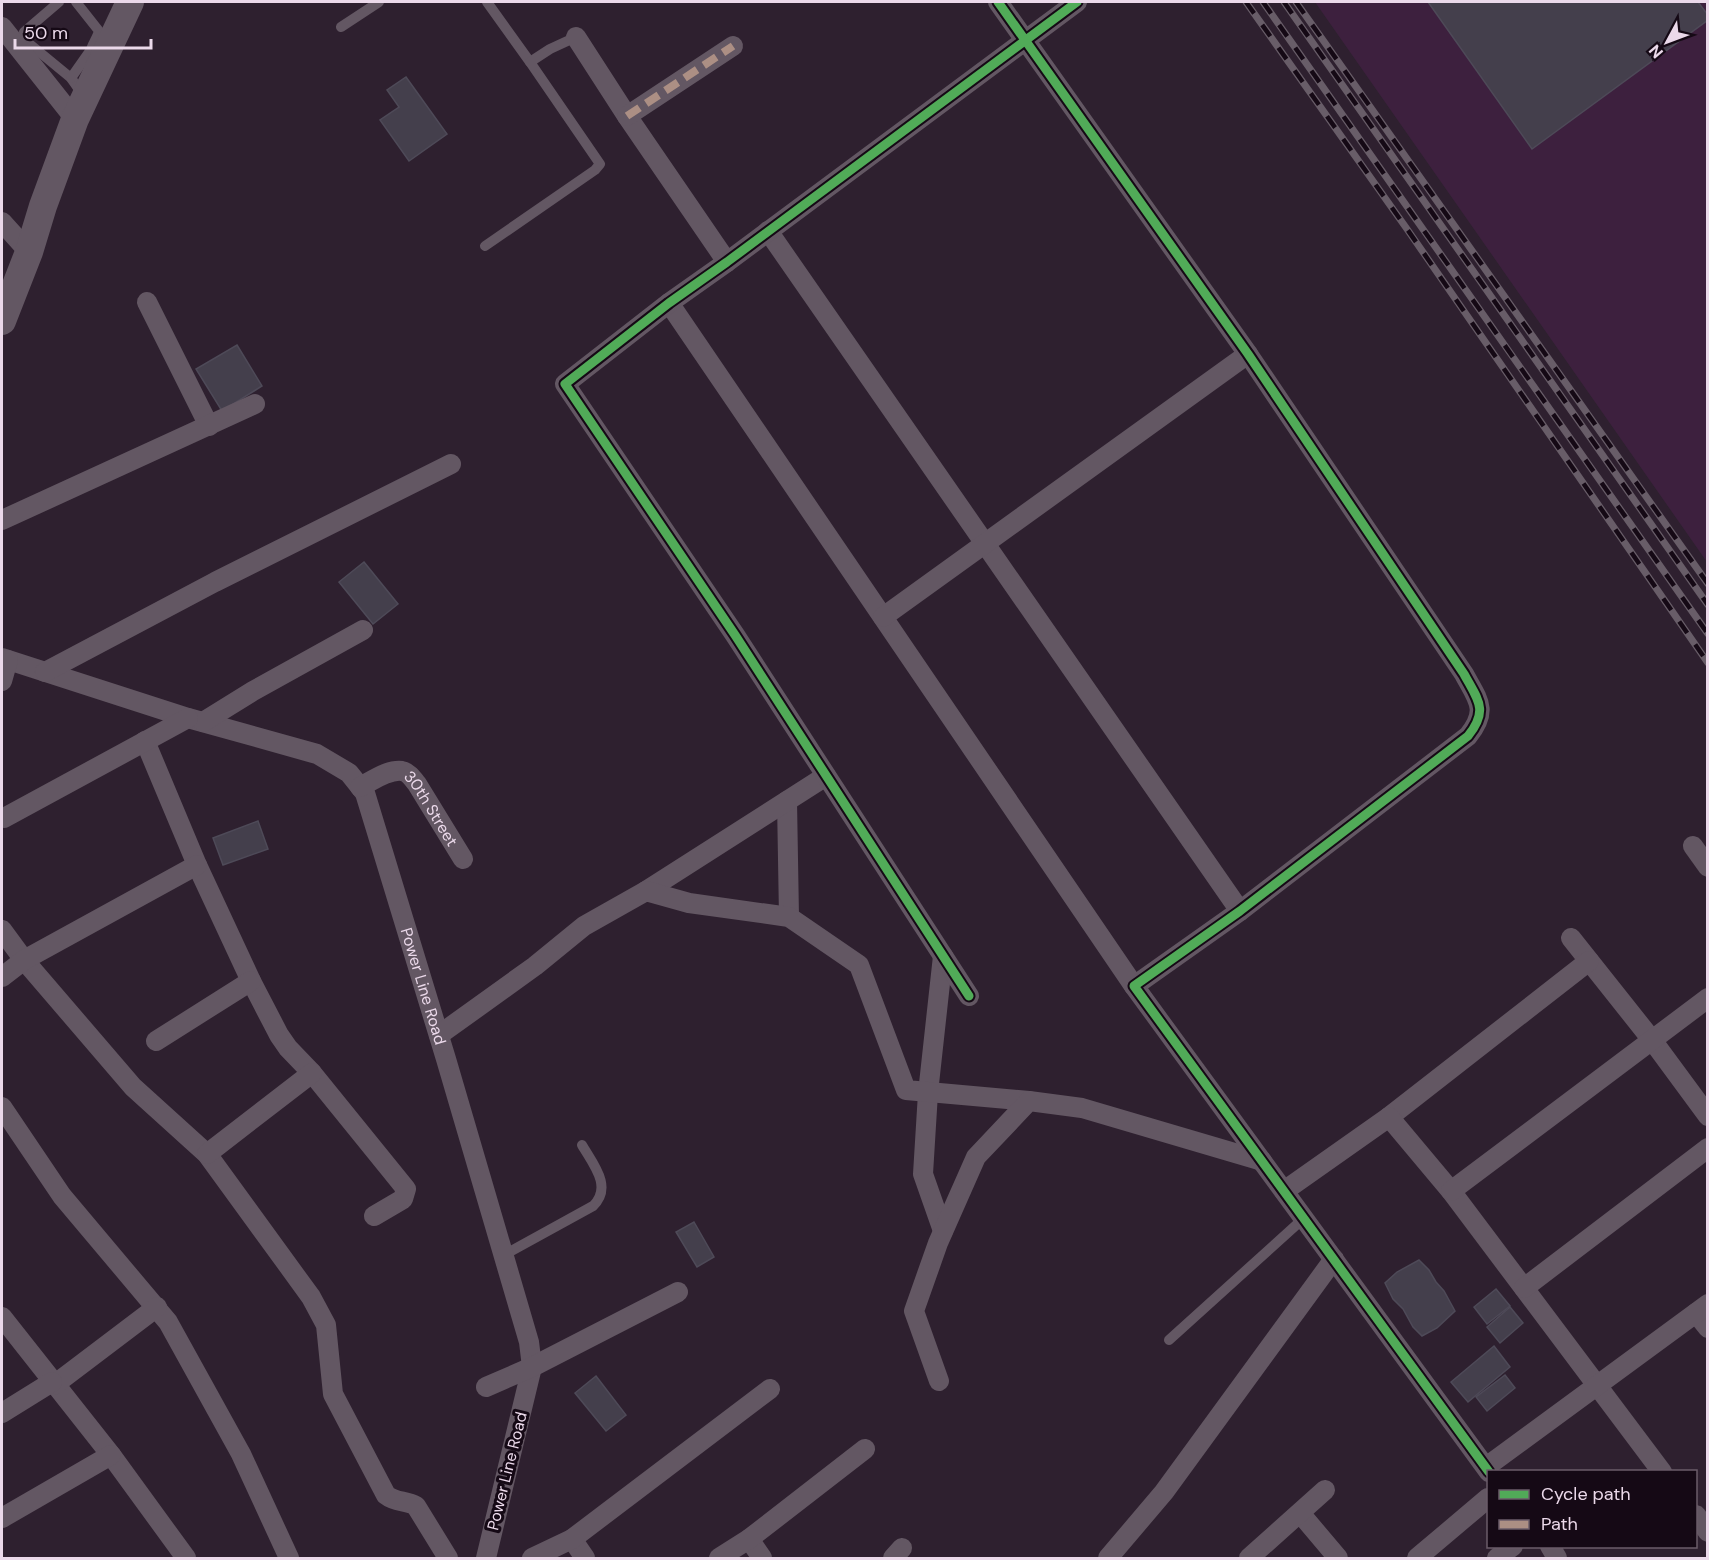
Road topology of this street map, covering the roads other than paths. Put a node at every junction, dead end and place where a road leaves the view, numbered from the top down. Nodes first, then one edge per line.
1 (59, 2) edge
2 (76, 2) edge
3 (130, 2) edge
4 (379, 2) edge
5 (487, 2) edge
6 (998, 2) edge
7 (1077, 2) edge
8 (2, 27) edge
9 (341, 27) dead end
10 (576, 37) joint
11 (1025, 39) junction
12 (733, 46) dead end
13 (95, 58) junction
14 (530, 62) junction
15 (77, 98) junction
16 (627, 116) junction
17 (2, 222) edge
18 (768, 231) junction
19 (485, 246) dead end
20 (29, 252) junction
21 (727, 262) junction
22 (147, 302) dead end
23 (669, 303) junction
24 (2, 321) edge
25 (1248, 354) junction
26 (255, 404) dead end
27 (209, 426) junction
28 (451, 464) dead end
29 (2, 520) edge
30 (985, 544) junction
31 (884, 617) junction
32 (363, 630) dead end
33 (5, 659) edge
34 (45, 672) junction
35 (2, 681) edge
36 (195, 720) junction
37 (145, 741) junction
38 (826, 776) junction
39 (360, 787) junction
40 (787, 801) junction
41 (4, 818) dead end
42 (1693, 846) dead end
43 (463, 859) dead end
44 (197, 865) junction
45 (1707, 867) edge
46 (646, 891) junction
47 (1240, 911) junction
48 (789, 917) junction
49 (2, 930) edge
50 (1571, 938) dead end
51 (943, 956) junction
52 (24, 960) junction
53 (1589, 961) junction
54 (2, 977) edge
55 (250, 981) junction
56 (1134, 986) junction
57 (969, 996) dead end
58 (1707, 998) edge
59 (439, 1035) junction
60 (1652, 1040) junction
61 (156, 1041) dead end
62 (312, 1073) junction
63 (928, 1093) junction
64 (1029, 1101) junction
65 (2, 1107) edge
66 (1707, 1116) edge
67 (1389, 1117) junction
68 (582, 1145) dead end
69 (1707, 1148) edge
70 (207, 1154) junction
71 (1262, 1161) junction
72 (1284, 1191) junction
73 (1451, 1191) junction
74 (375, 1216) dead end
75 (1304, 1218) junction
76 (944, 1231) junction
77 (504, 1255) junction
78 (1334, 1259) junction
79 (1524, 1288) junction
80 (678, 1292) dead end
81 (157, 1306) junction
82 (1704, 1315) edge
83 (2, 1317) edge
84 (1168, 1340) dead end
85 (532, 1367) junction
86 (939, 1381) dead end
87 (53, 1383) junction
88 (1597, 1386) junction
89 (486, 1387) dead end
90 (770, 1389) dead end
91 (2, 1413) edge
92 (865, 1449) dead end
93 (111, 1455) junction
94 (1488, 1469) edge
95 (1660, 1470) edge
96 (1325, 1490) dead end
97 (1487, 1499) edge
98 (1300, 1513) junction
99 (2, 1518) edge
100 (1697, 1518) edge
101 (1707, 1532) edge
102 (572, 1539) junction
103 (749, 1539) junction
104 (1510, 1548) edge
105 (186, 1558) edge
106 (289, 1558) edge
107 (448, 1558) edge
108 (486, 1558) edge
109 (532, 1558) edge
110 (585, 1558) edge
111 (719, 1558) edge
112 (762, 1558) edge
113 (1108, 1558) edge
114 (1249, 1558) edge
115 (1338, 1558) edge
116 (1417, 1558) edge
117 (1497, 1558) edge

1 - 15 lane
2 - 13 lane
3 - 13 street
4 - 9 lane
5 - 14 lane
6 - 11 street
7 - 11 street
8 - 15 street
10 - 14 lane
10 - 16 street
11 - 18 street
11 - 25 street
12 - 16 street
13 - 15 street
14 - 19 lane
15 - 20 street
16 - 21 street
17 - 20 street
18 - 21 street
18 - 30 street
20 - 24 street
21 - 23 street
22 - 27 street
23 - 31 street
23 - 38 street
25 - 30 street
25 - 47 street
26 - 27 street
27 - 29 street
28 - 34 street
30 - 31 street
30 - 47 street
31 - 56 street
32 - 36 street
33 - 34 street, Power Line Road
33 - 35 street
34 - 36 street, Power Line Road
36 - 37 street
36 - 39 street, Power Line Road
37 - 41 street
37 - 44 street
38 - 40 street
38 - 51 street
39 - 43 street, 30th Street
39 - 59 street, Power Line Road
40 - 46 street
40 - 48 street
42 - 45 street
44 - 52 street
44 - 55 street
46 - 48 street
46 - 59 street
47 - 56 street
48 - 63 street
49 - 52 street
50 - 53 street
51 - 57 street
51 - 63 street
52 - 54 street
52 - 70 street
53 - 60 street
53 - 67 street
55 - 61 street
55 - 62 street
56 - 71 street
58 - 60 street
59 - 77 street, Power Line Road
60 - 66 street
60 - 73 street
62 - 70 street
62 - 74 street
63 - 64 street
63 - 76 street
64 - 71 street
64 - 76 street
65 - 81 street
67 - 72 street
67 - 73 street
68 - 77 lane
69 - 79 street
70 - 107 street
71 - 72 street
72 - 75 street
73 - 79 street
75 - 78 street
75 - 84 lane
76 - 86 street
77 - 85 street, Power Line Road
78 - 94 street
78 - 113 street
79 - 88 street
80 - 85 street
81 - 87 street
81 - 106 street
82 - 88 street
83 - 87 street
85 - 89 street
85 - 108 street, Power Line Road
87 - 91 street
87 - 93 street
88 - 94 street
88 - 95 street
90 - 102 street
92 - 103 street
93 - 99 street
93 - 105 street
96 - 98 street
97 - 116 street
98 - 114 street
98 - 115 street
100 - 101 street
102 - 109 street
102 - 110 street
103 - 111 street
103 - 112 street
104 - 117 street

